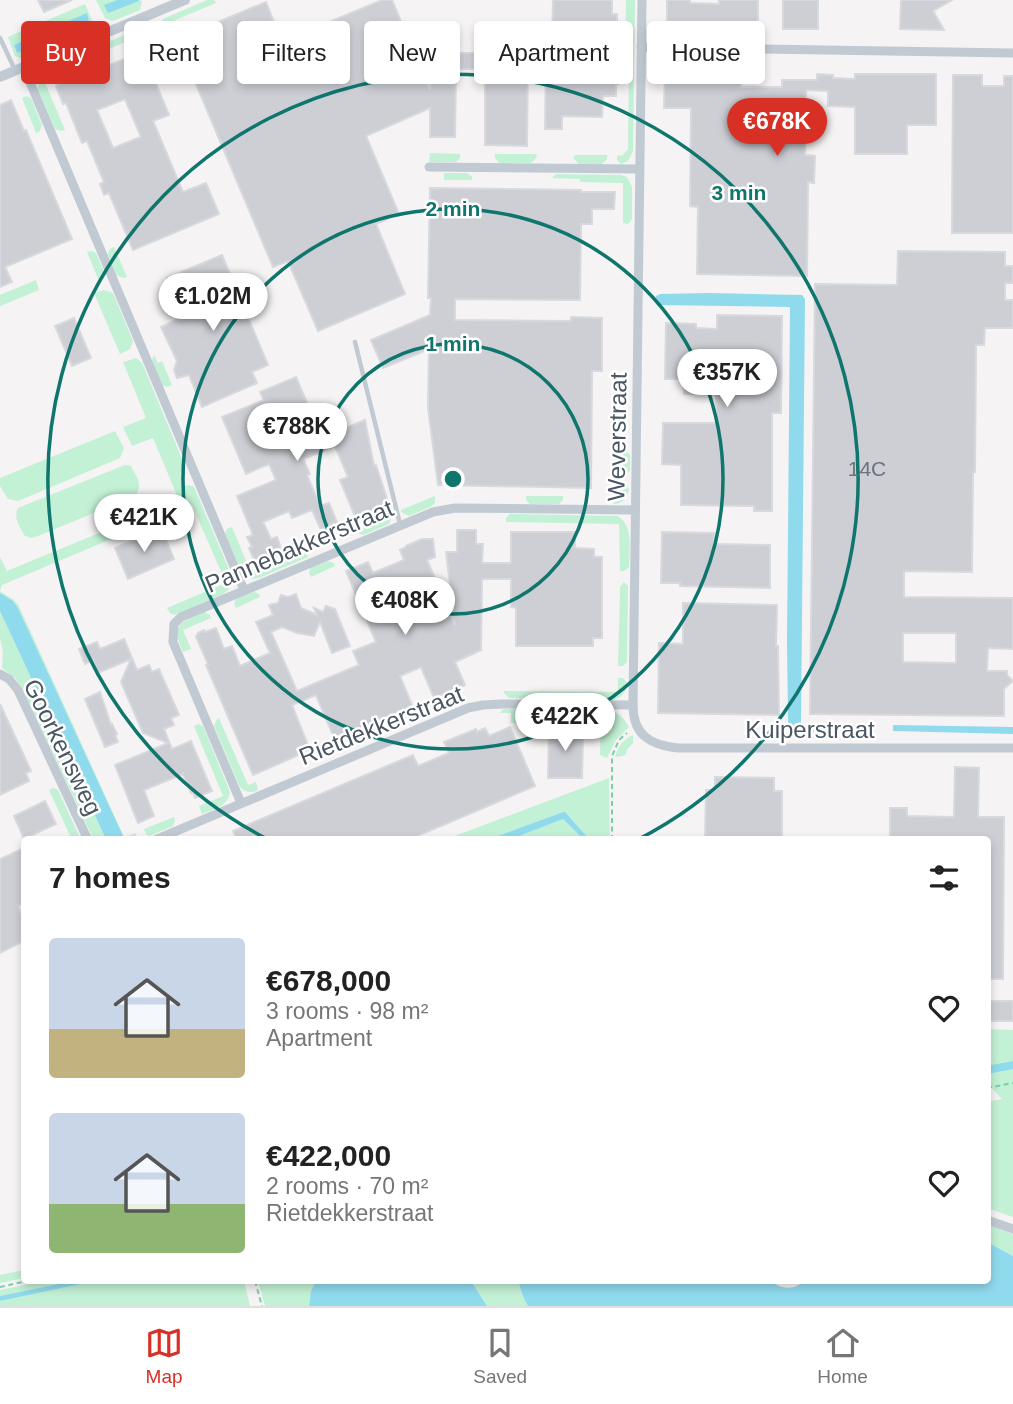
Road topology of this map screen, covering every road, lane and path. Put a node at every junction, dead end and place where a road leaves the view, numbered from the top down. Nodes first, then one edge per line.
1 (185, 0) edge
2 (642, 0) edge
3 (0, 38) edge
4 (641, 47) junction
5 (1013, 53) edge
6 (20, 69) junction
7 (0, 78) edge
8 (429, 167) dead end
9 (639, 169) junction
10 (355, 342) dead end
11 (635, 510) junction
12 (400, 525) junction
13 (244, 590) junction
14 (0, 674) edge
15 (633, 705) junction
16 (637, 726) junction
17 (1013, 748) edge
18 (242, 803) junction
19 (86, 836) edge
20 (164, 836) edge
21 (612, 836) edge
22 (1013, 1083) edge
23 (991, 1087) edge
24 (991, 1221) edge
25 (1013, 1229) edge
26 (21, 1282) edge
27 (256, 1284) edge
28 (0, 1287) edge
29 (262, 1306) edge

1 - 6 street
2 - 4 street, Weverstraat
3 - 6 lane
4 - 5 street
4 - 9 street, Weverstraat
6 - 7 street
6 - 13 street
8 - 9 street
9 - 11 street, Weverstraat
10 - 12 lane
11 - 12 street, Pannebakkerstraat
11 - 15 street, Weverstraat
12 - 13 street, Pannebakkerstraat
13 - 18 street, Pannebakkerstraat
14 - 19 street, Goorkensweg
15 - 16 street
15 - 18 street, Rietdekkerstraat
16 - 17 street, Kuiperstraat
16 - 21 path
18 - 20 street, Rietdekkerstraat
22 - 23 path
24 - 25 street
26 - 28 path
27 - 29 path

